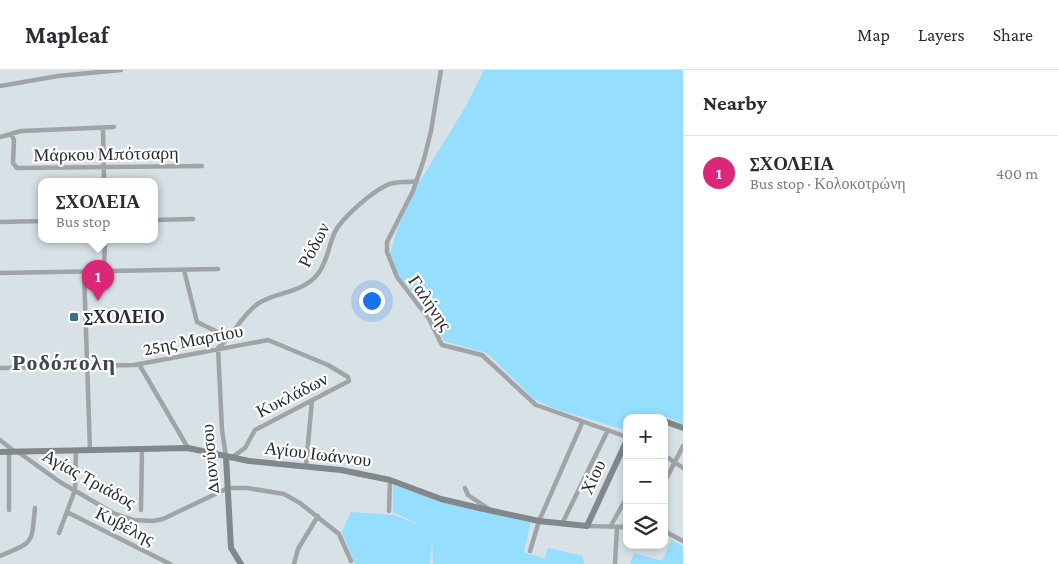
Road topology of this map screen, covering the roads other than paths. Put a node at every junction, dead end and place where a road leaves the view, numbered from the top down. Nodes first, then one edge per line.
1 (121, 70) edge
2 (440, 70) edge
3 (90, 71) edge
4 (0, 86) edge
5 (114, 127) dead end
6 (103, 129) junction
7 (11, 134) junction
8 (0, 137) edge
9 (202, 166) dead end
10 (104, 168) junction
11 (104, 178) edge
12 (417, 181) junction
13 (193, 219) dead end
14 (158, 220) edge
15 (38, 221) edge
16 (0, 222) edge
17 (105, 243) edge
18 (218, 269) dead end
19 (184, 270) junction
20 (84, 272) junction
21 (104, 272) junction
22 (0, 273) edge
23 (230, 338) junction
24 (218, 348) junction
25 (139, 364) junction
26 (88, 366) junction
27 (0, 368) edge
28 (349, 381) joint
29 (312, 400) junction
30 (582, 423) junction
31 (668, 425) edge
32 (683, 428) edge
33 (608, 430) junction
34 (623, 437) edge
35 (0, 440) edge
36 (683, 446) edge
37 (188, 448) junction
38 (623, 448) edge
39 (142, 449) junction
40 (76, 450) junction
41 (90, 450) junction
42 (0, 452) edge
43 (13, 452) junction
44 (229, 457) junction
45 (668, 458) edge
46 (675, 462) junction
47 (306, 466) junction
48 (683, 468) edge
49 (668, 475) edge
50 (390, 480) junction
51 (228, 488) junction
52 (465, 488) dead end
53 (75, 490) junction
54 (623, 504) edge
55 (36, 508) dead end
56 (9, 510) dead end
57 (141, 510) dead end
58 (490, 510) junction
59 (389, 511) dead end
60 (67, 512) junction
61 (318, 516) junction
62 (539, 521) junction
63 (562, 525) junction
64 (587, 526) junction
65 (610, 527) junction
66 (617, 527) junction
67 (623, 527) edge
68 (59, 533) dead end
69 (668, 534) edge
70 (683, 541) edge
71 (530, 550) dead end
72 (0, 556) edge
73 (351, 561) dead end
74 (170, 564) edge
75 (241, 564) edge
76 (294, 564) edge
77 (615, 564) edge

1 - 3 street
2 - 12 street
3 - 4 street
5 - 6 street
6 - 7 street
6 - 10 street
7 - 8 street
7 - 10 street, Μάρκου Μπότσαρη
9 - 10 street, Μάρκου Μπότσαρη
10 - 11 street
12 - 23 street, Ρόδων
12 - 30 street, Γαλήνης
13 - 14 street
15 - 16 street
17 - 21 street
18 - 19 street
19 - 21 street
19 - 23 street
20 - 21 street
20 - 22 street
20 - 26 street
23 - 24 street, Ρόδων
24 - 25 street, 25ης Μαρτίου
24 - 28 street, 25ης Μαρτίου
24 - 44 street, Διονύσου
25 - 26 street, 25ης Μαρτίου
25 - 37 street
26 - 27 street, 25ης Μαρτίου
26 - 41 street
28 - 29 street, Κυκλάδων
29 - 44 street, Κυκλάδων
29 - 47 street
30 - 33 street, Γαλήνης
30 - 62 street
31 - 32 street
33 - 34 street, Γαλήνης
33 - 63 street
35 - 43 street, Αγίας Τριάδος
36 - 46 street
37 - 39 street, Αγίου Ιωάννου
37 - 44 street, Αγίου Ιωάννου
38 - 64 street, Χίου
39 - 41 street, Αγίου Ιωάννου
39 - 57 street
40 - 41 street, Αγίου Ιωάννου
40 - 43 street, Αγίου Ιωάννου
40 - 53 street
42 - 43 street, Αγίου Ιωάννου
43 - 53 street, Αγίας Τριάδος
43 - 56 street
44 - 47 street, Αγίου Ιωάννου
44 - 51 street, Διονύσου
45 - 46 street
46 - 48 street
46 - 49 street
47 - 50 street, Αγίου Ιωάννου
50 - 58 street, Αγίου Ιωάννου
50 - 59 street
51 - 53 street, Αγίας Τριάδος
51 - 61 street, Αγίας Τριάδος
51 - 75 street, Διονύσου
52 - 58 street
53 - 60 street
54 - 65 street
55 - 72 street
58 - 62 street, Αγίου Ιωάννου
60 - 68 street
60 - 74 street, Κυβέλης
61 - 73 street, Αγίας Τριάδος
61 - 76 street
62 - 63 street, Αγίου Ιωάννου
62 - 71 street
63 - 64 street, Αγίου Ιωάννου
64 - 65 street, Αγίου Ιωάννου
65 - 66 street, Αγίου Ιωάννου
66 - 67 street, Αγίου Ιωάννου
66 - 77 street
69 - 70 street

